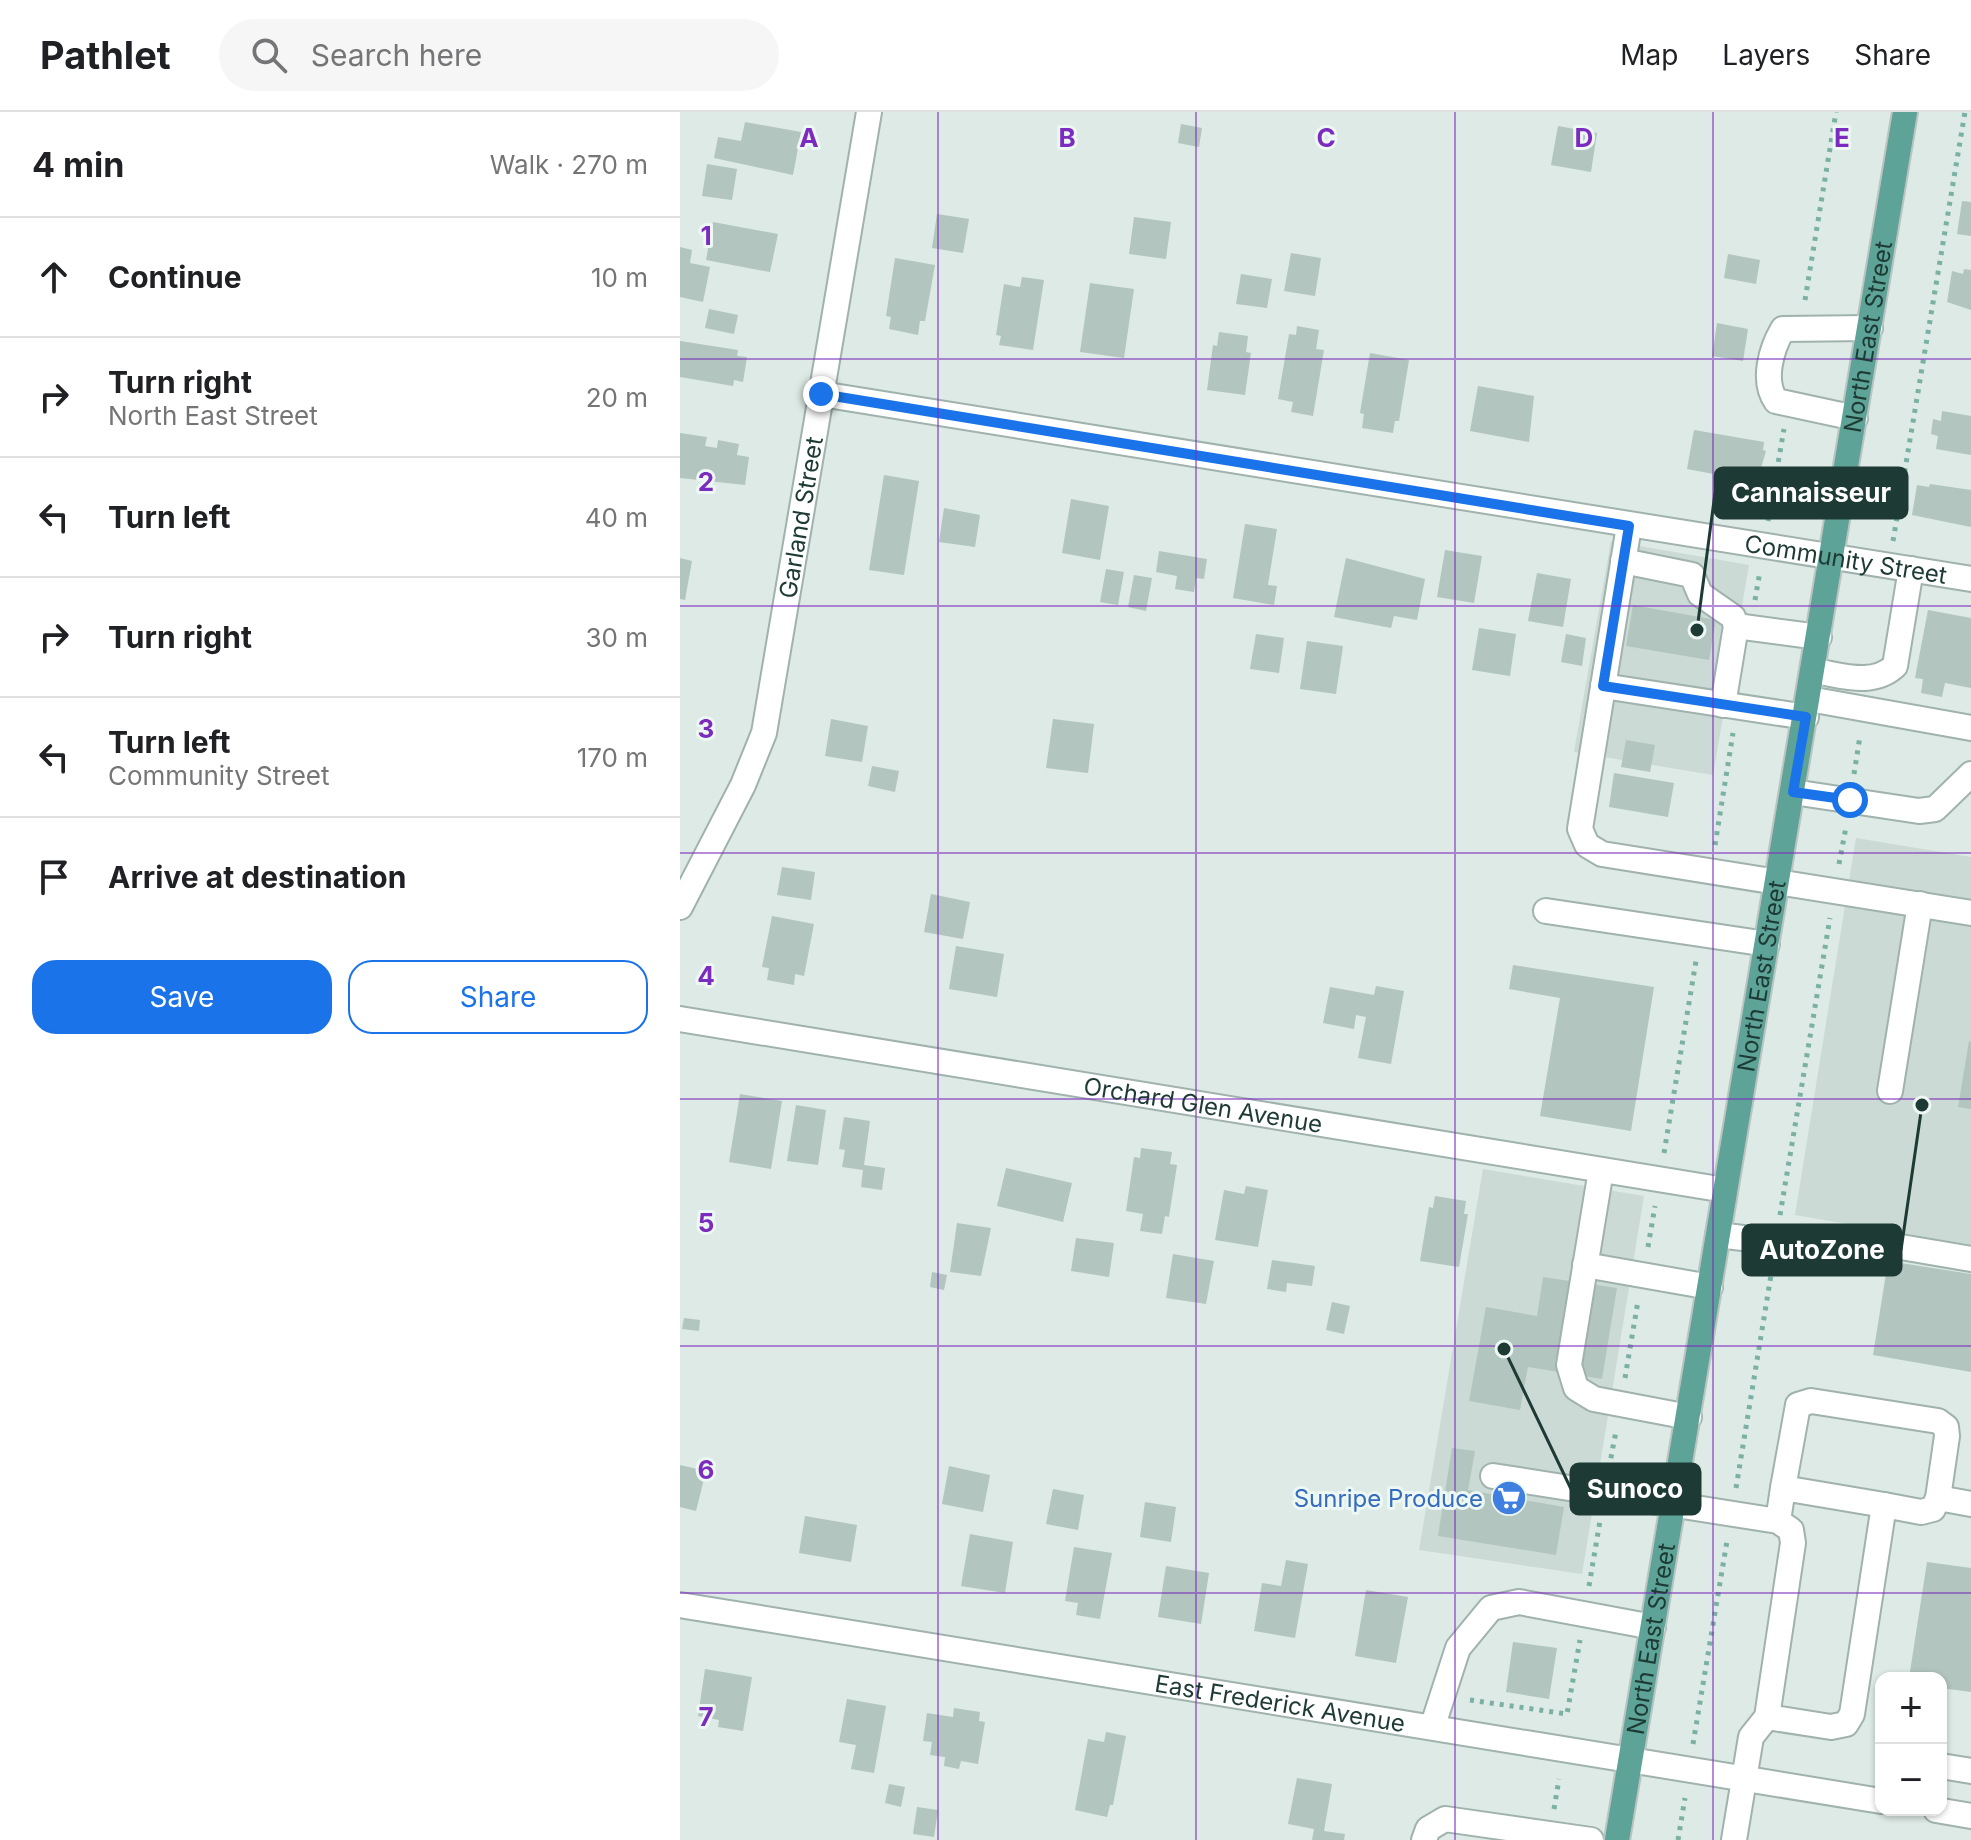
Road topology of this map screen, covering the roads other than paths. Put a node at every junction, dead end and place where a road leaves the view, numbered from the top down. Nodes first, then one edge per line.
1 (869, 112) edge
2 (1905, 112) edge
3 (1870, 328) junction
4 (821, 394) junction
5 (1855, 418) junction
6 (1629, 526) junction
7 (1833, 559) junction
8 (1623, 561) junction
9 (1900, 567) junction
10 (1971, 579) edge
11 (1736, 626) junction
12 (1819, 637) junction
13 (1814, 671) junction
14 (1603, 686) junction
15 (1723, 705) junction
16 (1807, 708) junction
17 (1971, 728) edge
18 (1971, 774) edge
19 (1793, 792) junction
20 (1778, 880) junction
21 (1920, 904) junction
22 (680, 907) edge
23 (1546, 911) dead end
24 (1971, 913) edge
25 (1767, 944) junction
26 (680, 1019) edge
27 (1890, 1091) dead end
28 (1601, 1170) junction
29 (1725, 1190) junction
30 (1718, 1235) junction
31 (1971, 1259) edge
32 (1585, 1265) junction
33 (1710, 1287) junction
34 (1689, 1417) junction
35 (1493, 1476) dead end
36 (1783, 1488) junction
37 (1938, 1498) junction
38 (1674, 1504) junction
39 (1971, 1504) edge
40 (1884, 1505) junction
41 (1778, 1521) junction
42 (680, 1605) edge
43 (1653, 1627) junction
44 (1767, 1717) junction
45 (1433, 1725) junction
46 (1630, 1762) junction
47 (1947, 1767) edge
48 (1971, 1771) edge
49 (1744, 1778) junction
50 (1875, 1800) edge
51 (1947, 1812) edge
52 (1971, 1816) edge
53 (1424, 1840) edge
54 (1591, 1840) edge
55 (1617, 1840) edge
56 (1734, 1840) edge

1 - 4 street, Garland Street
2 - 3 main road, North East Street
3 - 5 main road, North East Street
3 - 5 street
4 - 6 street, Community Street
4 - 22 street, Garland Street
5 - 7 main road, North East Street
6 - 7 street, Community Street
6 - 8 street
7 - 9 street, Community Street
7 - 12 main road, North East Street
8 - 11 street
8 - 14 street
9 - 10 street, Community Street
9 - 13 street
11 - 12 street
11 - 15 street
12 - 13 main road, North East Street
13 - 16 main road, North East Street
14 - 15 street
14 - 20 street
15 - 16 street
16 - 17 street
16 - 19 main road, North East Street
18 - 19 street
19 - 20 main road, North East Street
20 - 21 street
20 - 25 main road, North East Street
21 - 24 street
21 - 27 street
23 - 25 street
25 - 29 main road, North East Street
26 - 28 street, Orchard Glen Avenue
28 - 29 street, Orchard Glen Avenue
28 - 32 street
29 - 30 main road, North East Street
30 - 31 street
30 - 33 main road, North East Street
32 - 33 street
32 - 34 street
33 - 34 main road, North East Street
34 - 38 main road, North East Street
35 - 38 street
36 - 37 street
36 - 40 street
36 - 41 street
37 - 39 street
37 - 40 street
38 - 41 street
38 - 43 main road, North East Street
40 - 44 street
41 - 44 street
42 - 45 street, East Frederick Avenue
43 - 45 street
43 - 46 main road, North East Street
44 - 49 street
45 - 46 street, East Frederick Avenue
46 - 49 street, East Frederick Avenue
46 - 55 main road, North East Street
47 - 48 street
49 - 50 street, East Frederick Avenue
49 - 56 street
51 - 52 street
53 - 54 street

